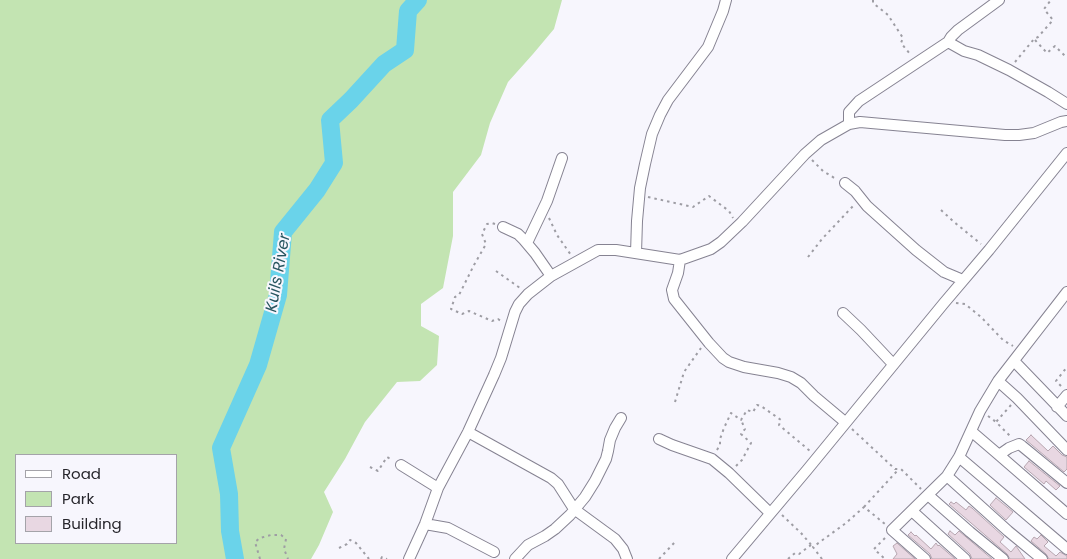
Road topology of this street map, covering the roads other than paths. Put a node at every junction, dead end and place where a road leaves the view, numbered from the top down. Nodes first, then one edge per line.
1 (726, 0) edge
2 (999, 0) edge
3 (948, 42) junction
4 (1067, 104) edge
5 (1067, 121) edge
6 (849, 124) junction
7 (1067, 153) edge
8 (562, 158) dead end
9 (845, 182) road end
10 (503, 227) road end
11 (527, 244) junction
12 (636, 253) junction
13 (680, 260) junction
14 (552, 276) junction
15 (963, 280) junction
16 (1067, 292) edge
17 (843, 313) dead end
18 (1014, 360) junction
19 (893, 364) junction
20 (998, 381) junction
21 (1067, 395) edge
22 (1057, 407) junction
23 (1067, 416) edge
24 (622, 418) dead end
25 (845, 422) junction
26 (971, 431) junction
27 (468, 432) junction
28 (659, 439) dead end
29 (1067, 450) edge
30 (998, 456) junction
31 (959, 457) junction
32 (401, 465) road end
33 (947, 476) junction
34 (1067, 483) edge
35 (438, 488) junction
36 (928, 495) junction
37 (574, 509) junction
38 (773, 510) junction
39 (912, 511) junction
40 (1067, 514) edge
41 (425, 524) junction
42 (1067, 549) edge
43 (494, 552) dead end
44 (409, 559) edge
45 (515, 559) edge
46 (627, 559) edge
47 (732, 559) edge
48 (925, 559) edge
49 (965, 559) edge
50 (1002, 559) edge
51 (1042, 559) edge

1 - 12 street
2 - 3 street
3 - 4 street
3 - 6 street
5 - 6 street
6 - 13 street
7 - 15 street
8 - 11 street
9 - 15 street
10 - 11 street
11 - 14 street
12 - 13 street
12 - 14 street
13 - 25 street
14 - 27 street
15 - 19 street
16 - 18 street
17 - 19 street
18 - 20 street
18 - 22 street
19 - 25 street
20 - 26 street
20 - 29 street
21 - 22 street
22 - 23 street
24 - 37 street
25 - 38 street
26 - 30 street
26 - 31 street
27 - 35 street
27 - 37 street
28 - 38 street
30 - 34 street
30 - 40 street
31 - 33 street
31 - 42 street
32 - 35 street
33 - 36 street
33 - 51 street
35 - 41 street
36 - 39 street
36 - 50 street
37 - 45 street
37 - 46 street
38 - 47 street
39 - 48 street
39 - 49 street
41 - 43 street
41 - 44 street

